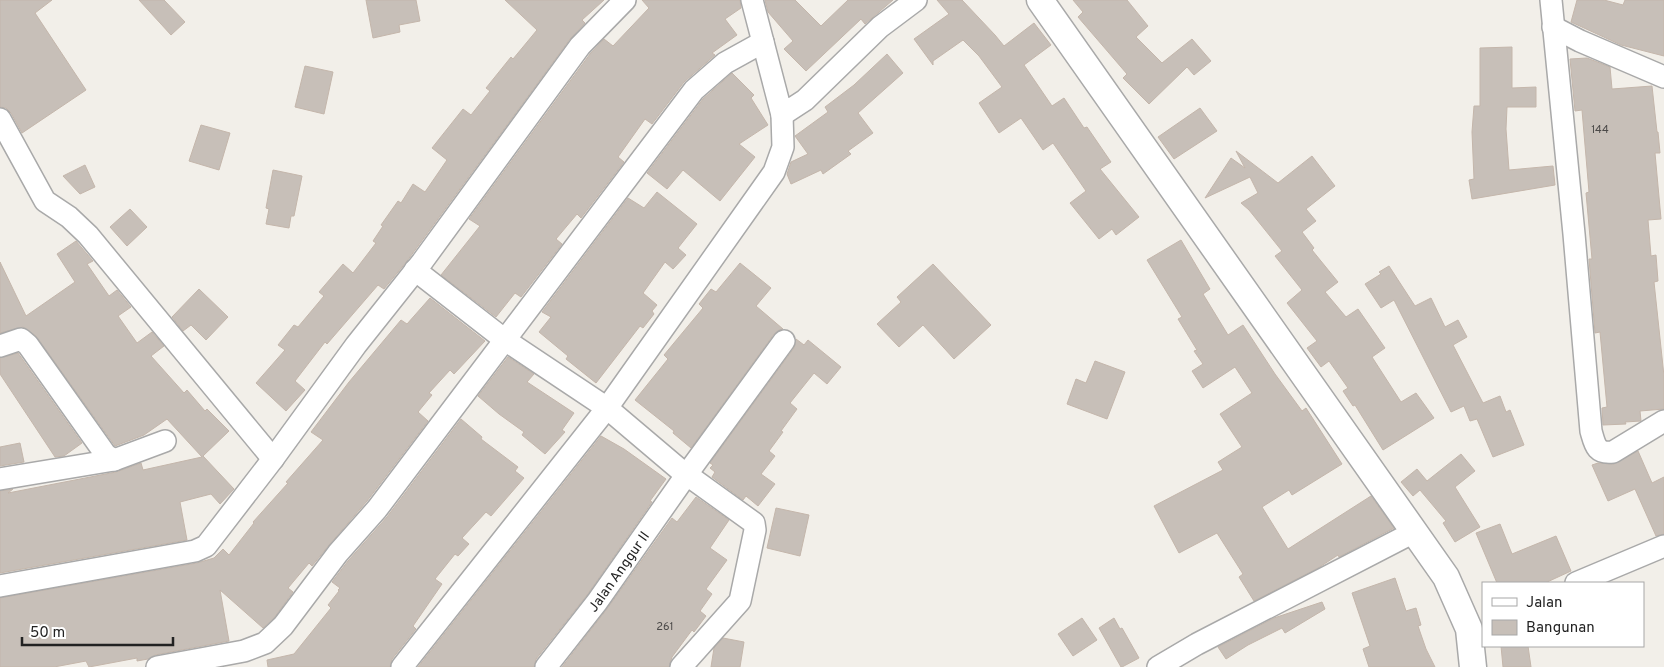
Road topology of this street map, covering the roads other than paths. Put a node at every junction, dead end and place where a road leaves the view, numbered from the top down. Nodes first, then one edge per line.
1 (625, 0) edge
2 (752, 0) edge
3 (916, 0) edge
4 (1040, 0) edge
5 (1551, 0) edge
6 (1553, 27) junction
7 (763, 42) junction
8 (1664, 77) edge
9 (782, 115) junction
10 (0, 119) edge
11 (415, 270) junction
12 (505, 340) junction
13 (784, 341) dead end
14 (0, 346) edge
15 (607, 408) junction
16 (1664, 421) edge
17 (165, 441) dead end
18 (273, 459) junction
19 (114, 460) junction
20 (687, 474) junction
21 (0, 479) edge
22 (1414, 532) junction
23 (1664, 546) edge
24 (1578, 582) edge
25 (0, 586) edge
26 (1476, 626) edge
27 (157, 667) edge
28 (402, 667) edge
29 (546, 667) edge
30 (681, 667) edge
31 (1158, 667) edge
32 (1472, 667) edge

1 - 11 street
2 - 7 street
3 - 9 street
4 - 22 street
5 - 6 street
6 - 8 street
6 - 16 street
7 - 9 street
7 - 12 street
9 - 15 street
10 - 18 street
11 - 12 street
11 - 18 street
12 - 15 street
12 - 27 street
13 - 20 street, Jalan Anggur II
14 - 19 street
15 - 20 street
15 - 28 street
17 - 19 street
18 - 25 street
19 - 21 street
20 - 29 street, Jalan Anggur II
20 - 30 street
22 - 26 street
22 - 31 street
23 - 24 street
26 - 32 street

